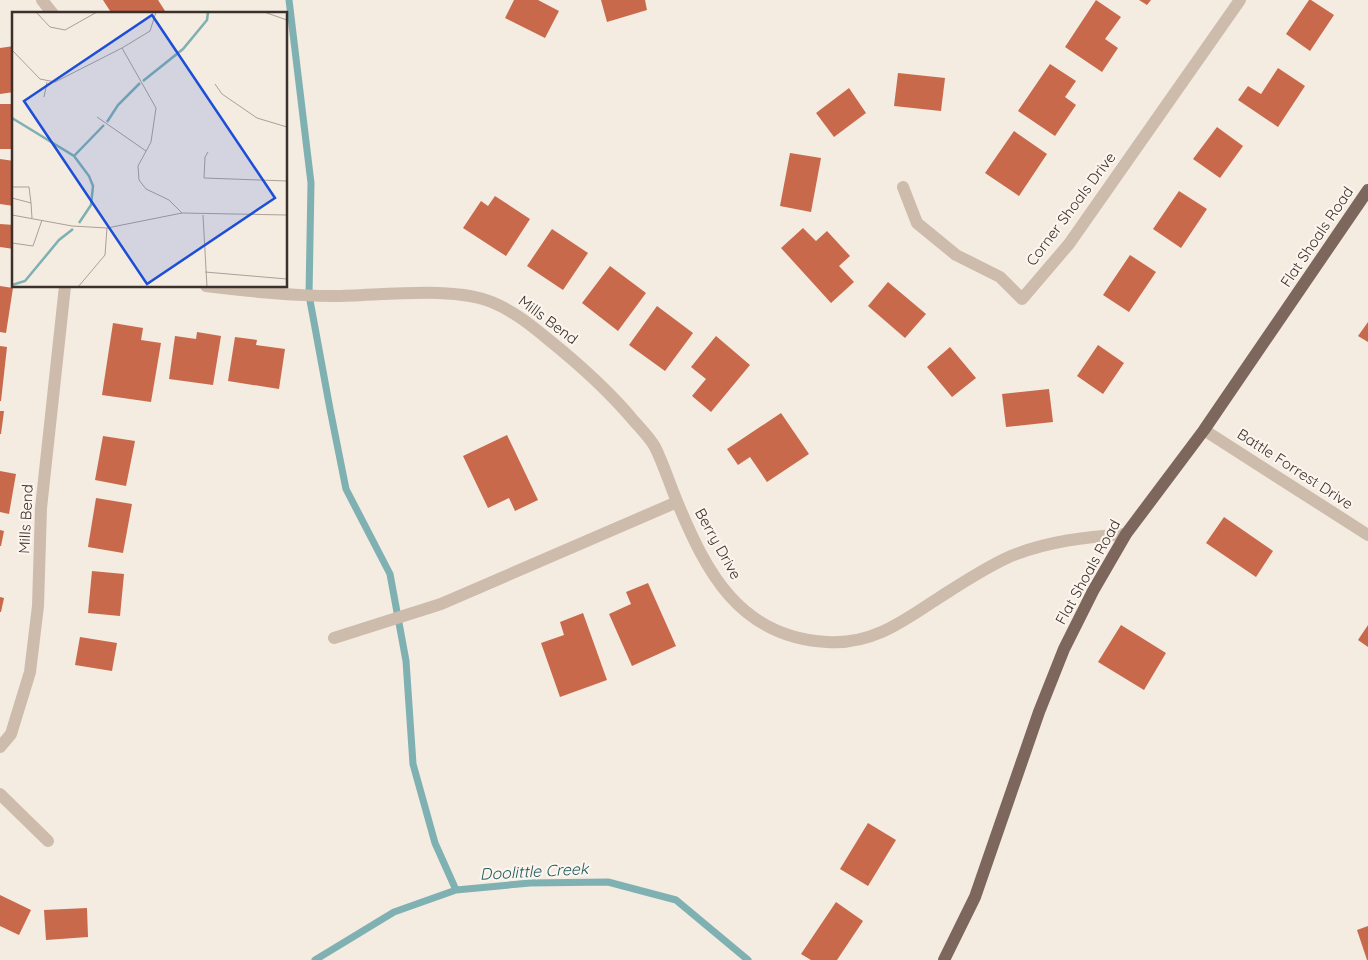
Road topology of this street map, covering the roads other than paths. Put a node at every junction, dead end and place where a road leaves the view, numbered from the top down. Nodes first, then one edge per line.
1 (42, 0) edge
2 (1240, 0) edge
3 (52, 12) edge
4 (903, 187) dead end
5 (1368, 190) edge
6 (66, 288) edge
7 (231, 288) edge
8 (1204, 430) junction
9 (677, 502) junction
10 (1126, 534) junction
11 (1368, 535) edge
12 (334, 638) dead end
13 (0, 747) edge
14 (0, 794) edge
15 (48, 841) dead end
16 (944, 960) edge

1 - 3 street
2 - 4 street, Corner Shoals Drive
5 - 8 main road, Flat Shoals Road
6 - 13 street, Mills Bend
7 - 9 street, Mills Bend
8 - 10 main road, Flat Shoals Road
8 - 11 street, Battle Forrest Drive
9 - 10 street, Berry Drive
9 - 12 street, Berry Drive
10 - 16 main road, Flat Shoals Road
14 - 15 street

